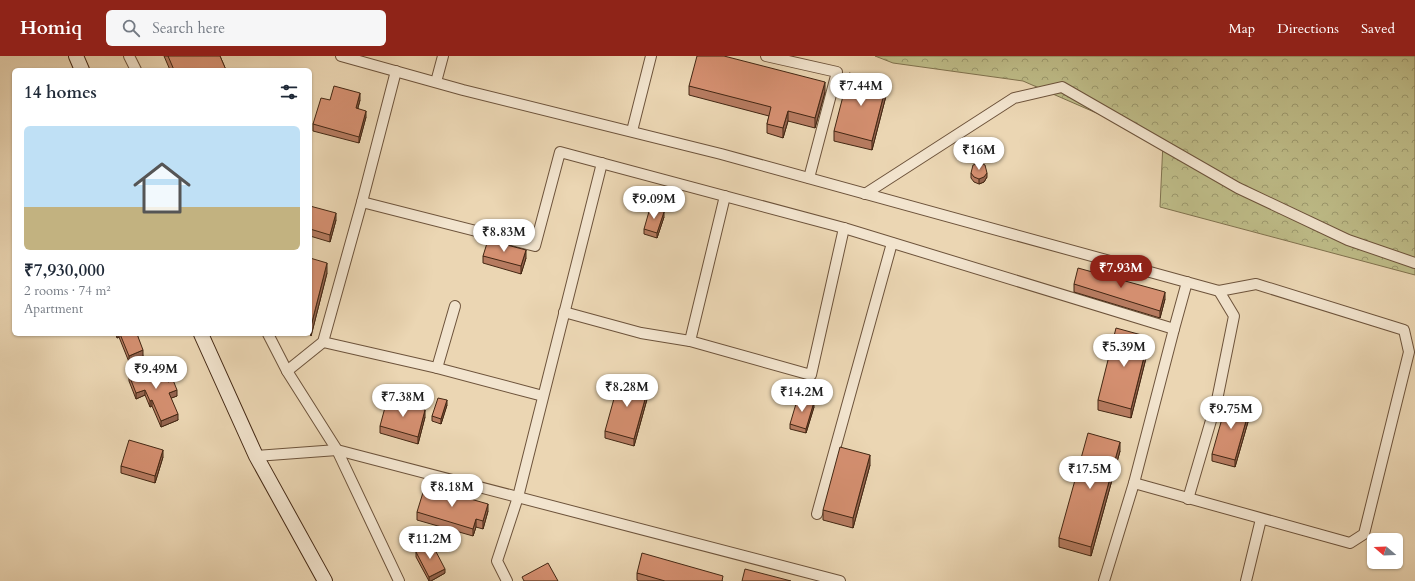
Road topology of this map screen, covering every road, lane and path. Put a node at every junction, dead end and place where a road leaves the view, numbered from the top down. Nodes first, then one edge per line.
1 (76, 56) edge
2 (129, 56) edge
3 (341, 56) edge
4 (443, 56) edge
5 (650, 56) edge
6 (766, 56) edge
7 (81, 68) edge
8 (135, 68) edge
9 (396, 71) junction
10 (436, 82) junction
11 (632, 131) junction
12 (602, 163) junction
13 (809, 178) junction
14 (866, 194) junction
15 (725, 196) junction
16 (362, 202) junction
17 (844, 228) junction
18 (892, 243) junction
19 (1415, 263) edge
20 (1187, 282) junction
21 (1219, 291) junction
22 (455, 306) dead end
23 (564, 312) junction
24 (1174, 329) junction
25 (202, 336) edge
26 (269, 336) edge
27 (690, 341) junction
28 (323, 342) junction
29 (437, 368) junction
30 (287, 371) junction
31 (543, 396) junction
32 (337, 450) junction
33 (256, 456) junction
34 (1134, 484) junction
35 (518, 497) junction
36 (1188, 499) junction
37 (817, 514) dead end
38 (1261, 519) junction
39 (325, 581) edge
40 (399, 581) edge
41 (507, 581) edge
42 (840, 581) edge
43 (1104, 581) edge
44 (1246, 581) edge

1 - 7 street
2 - 8 street
3 - 9 street
4 - 10 street
5 - 11 street
6 - 13 street
9 - 10 street
9 - 16 street
10 - 11 street
11 - 13 street
12 - 15 street
12 - 16 street
12 - 23 street
13 - 14 street
14 - 19 street
14 - 20 street
15 - 17 street
15 - 27 street
16 - 28 street
17 - 18 street
17 - 27 street
18 - 24 street
18 - 37 street
20 - 21 street
20 - 24 street
21 - 36 street
21 - 38 street
22 - 29 street
23 - 27 street
23 - 31 street
24 - 34 street
25 - 33 street
26 - 30 street
28 - 29 street
28 - 30 street
29 - 31 street
30 - 32 street
31 - 35 street
32 - 33 street
32 - 35 street
32 - 40 street
33 - 39 street
34 - 36 street
34 - 43 street
35 - 41 street
35 - 42 street
36 - 38 street
38 - 44 street

